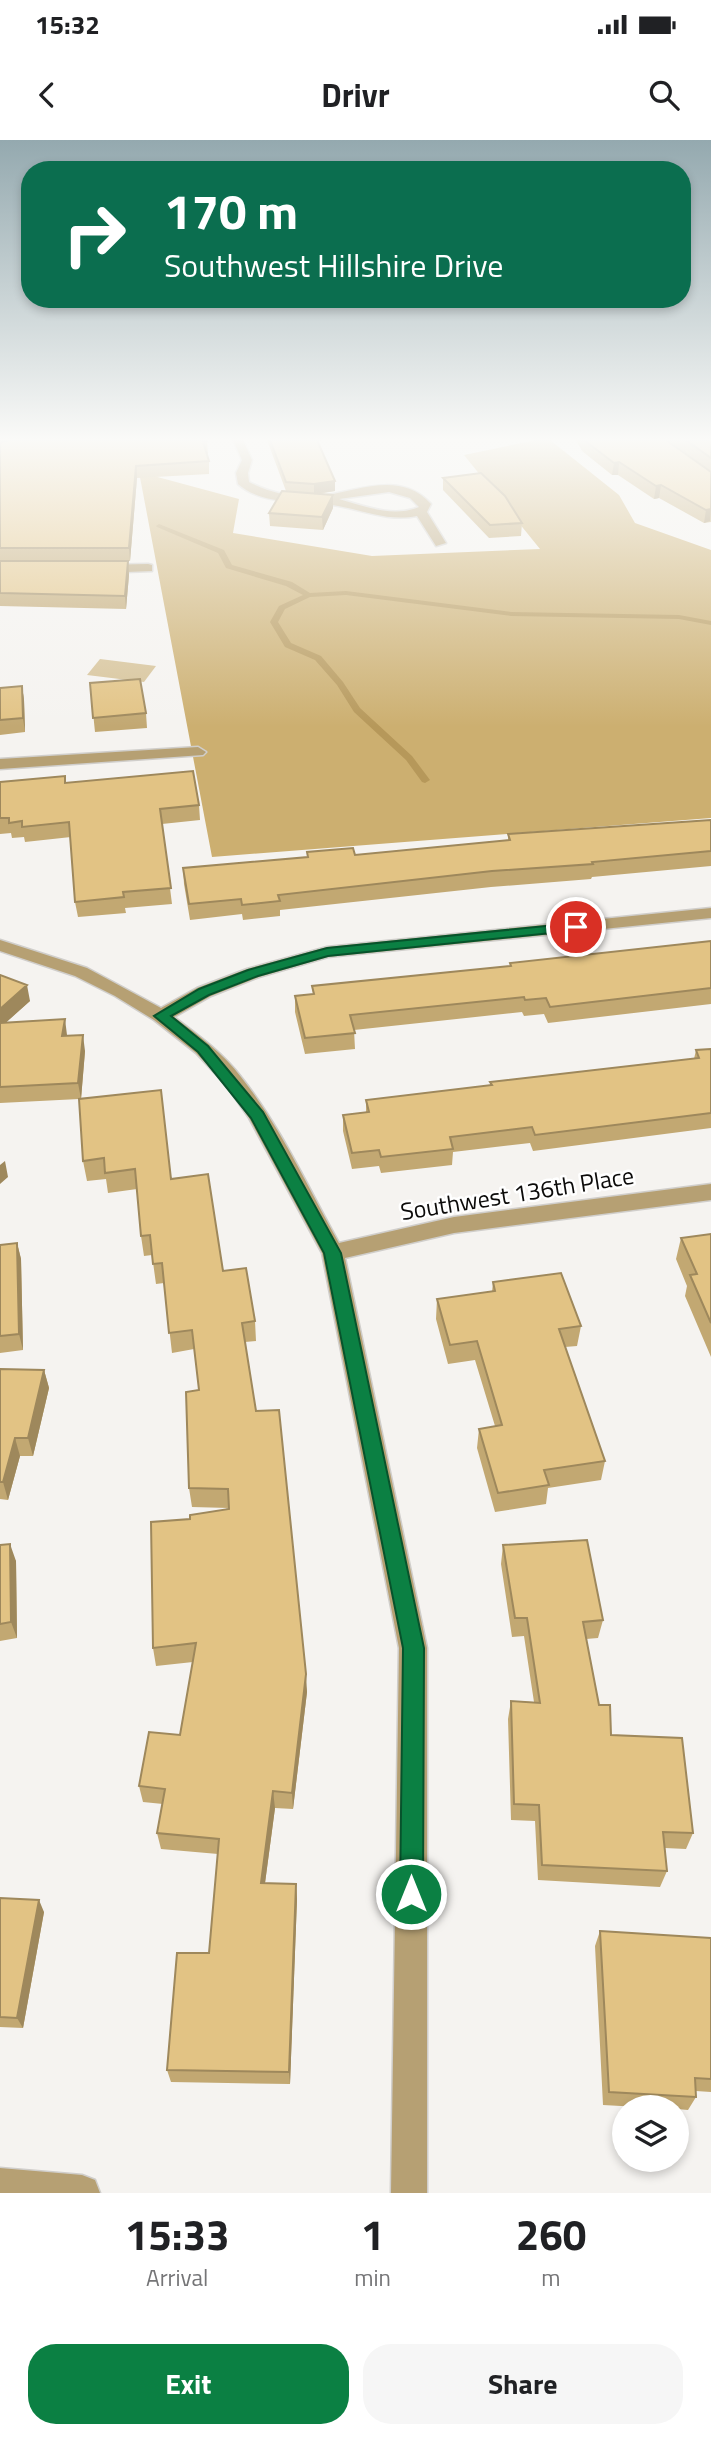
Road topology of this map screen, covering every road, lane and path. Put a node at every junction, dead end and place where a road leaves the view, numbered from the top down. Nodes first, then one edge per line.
1 (436, 536) edge
2 (440, 543) dead end
3 (148, 568) dead end
4 (88, 569) edge
5 (198, 751) dead end
6 (0, 764) edge
7 (711, 913) edge
8 (0, 945) edge
9 (161, 1016) junction
10 (711, 1192) edge
11 (333, 1253) junction
12 (0, 2186) edge
13 (82, 2193) edge
14 (409, 2193) edge

1 - 2 street
3 - 4 street
5 - 6 street
7 - 9 street
8 - 9 street
9 - 11 street
10 - 11 street, Southwest 136th Place
11 - 14 street
12 - 13 street

